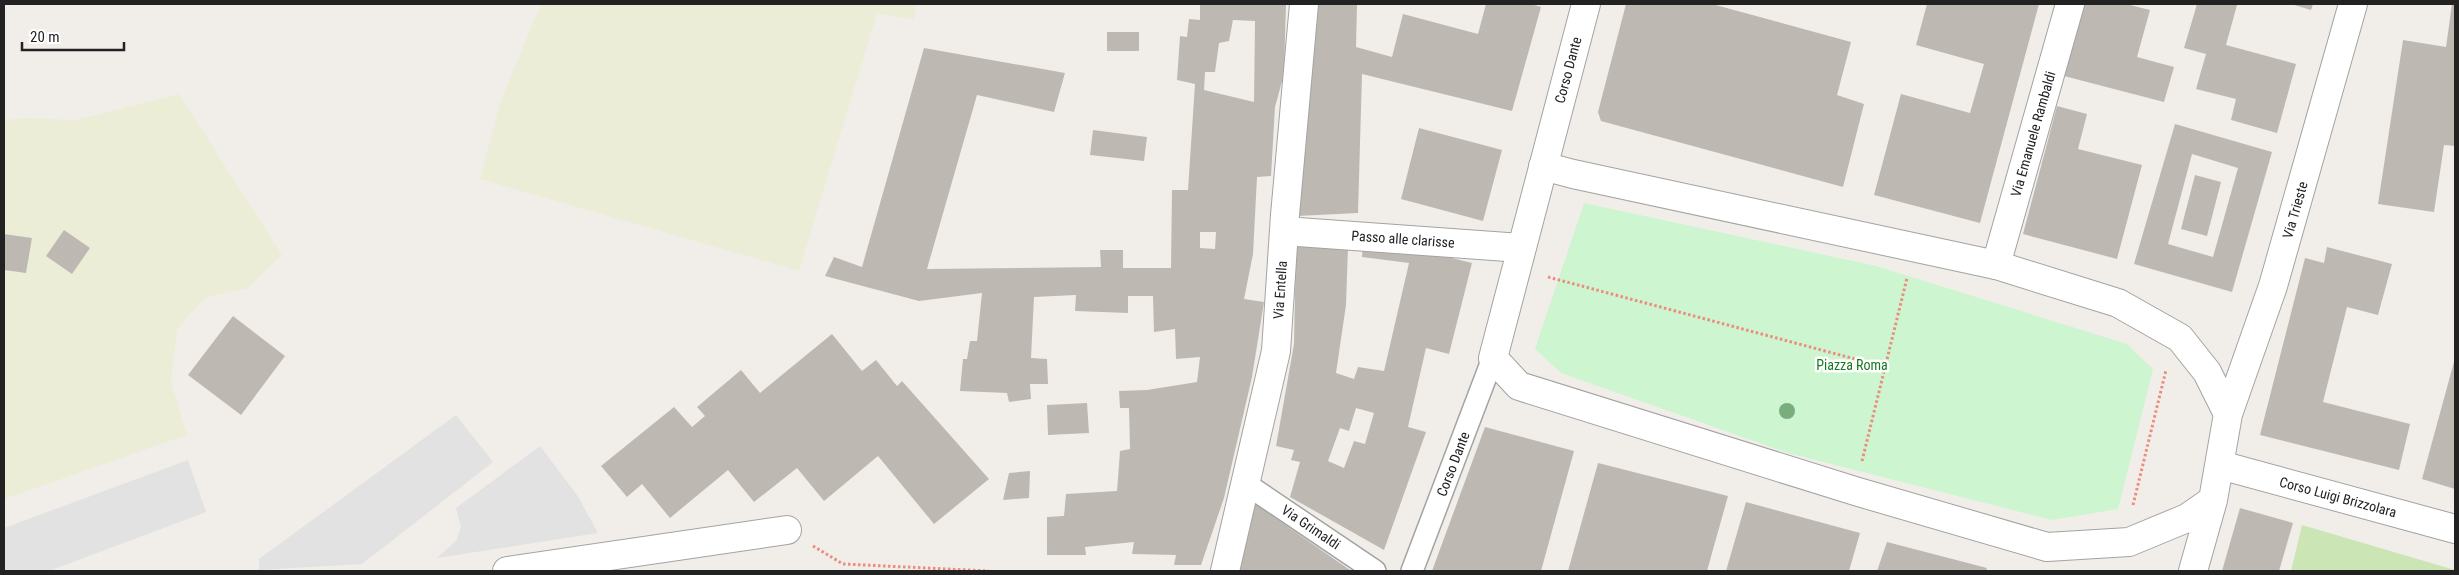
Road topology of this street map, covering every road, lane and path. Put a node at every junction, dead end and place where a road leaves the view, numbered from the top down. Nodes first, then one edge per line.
1 (1304, 4) edge
2 (1586, 4) edge
3 (2070, 4) edge
4 (2353, 4) edge
5 (1543, 166) junction
6 (1284, 231) junction
7 (1521, 248) junction
8 (1914, 248) junction
9 (1996, 265) junction
10 (1547, 277) dead end
11 (2180, 338) junction
12 (1493, 358) junction
13 (1885, 368) junction
14 (2228, 414) junction
15 (2220, 465) junction
16 (1246, 484) junction
17 (1855, 491) junction
18 (2213, 500) junction
19 (2455, 529) edge
20 (787, 530) joint
21 (2129, 542) junction
22 (507, 571) edge
23 (989, 571) edge
24 (1224, 571) edge
25 (1375, 571) edge
26 (1412, 571) edge
27 (2193, 571) edge

1 - 6 street, Via Entella
2 - 5 street, Corso Dante
3 - 9 street, Via Emanuele Rambaldi
4 - 14 street, Via Trieste
5 - 7 street
5 - 8 street
6 - 7 street, Passo alle clarisse
6 - 16 street, Via Entella
7 - 12 street
8 - 9 street
8 - 13 path
9 - 11 street
10 - 13 path
11 - 14 street
11 - 21 path
12 - 17 street
12 - 26 street, Corso Dante
13 - 17 path
14 - 15 street
15 - 18 street
15 - 19 street, Corso Luigi Brizzolara
16 - 24 street, Via Entella
16 - 25 street, Via Grimaldi
17 - 21 street
18 - 21 street
18 - 27 street
20 - 22 street
20 - 23 path

